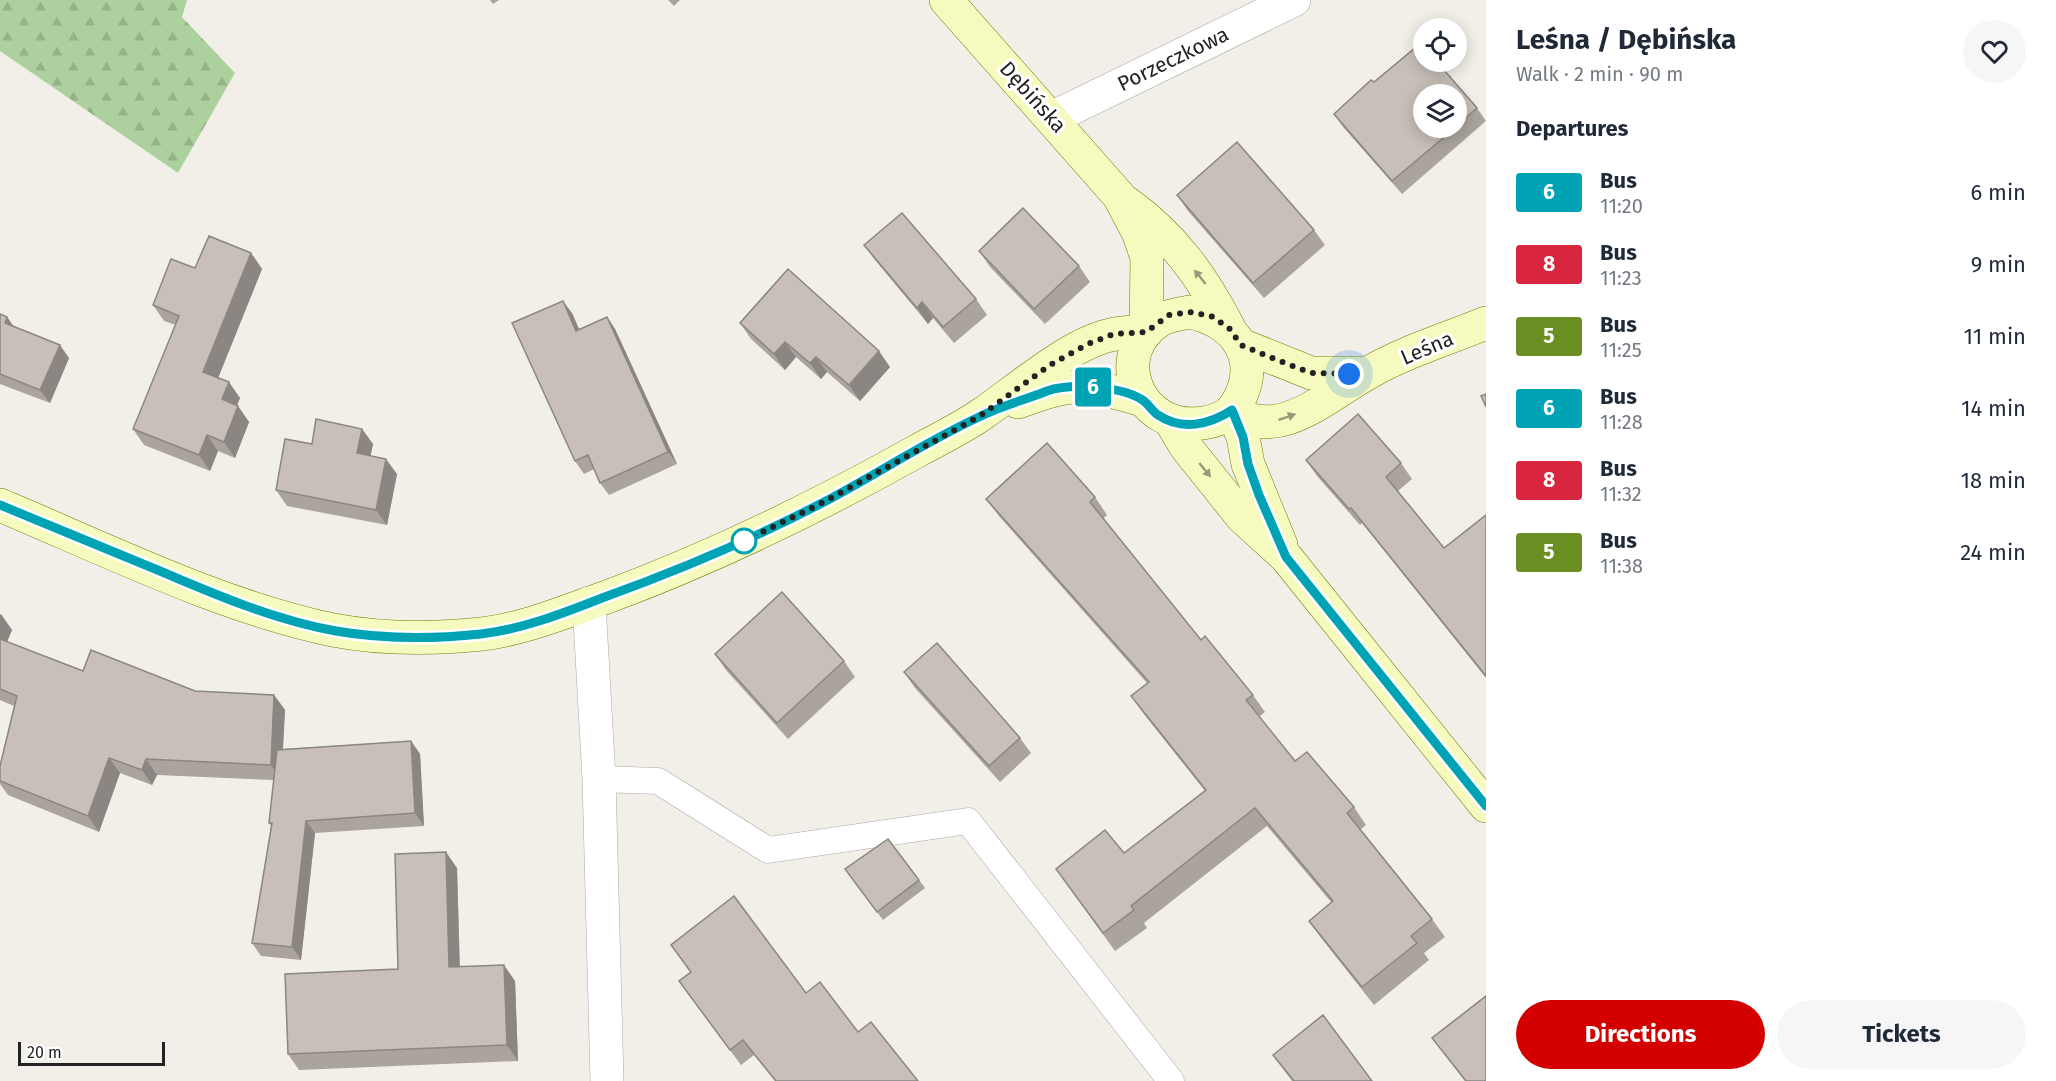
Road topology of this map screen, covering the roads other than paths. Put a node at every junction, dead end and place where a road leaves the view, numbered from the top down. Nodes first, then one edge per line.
1 (946, 0) edge
2 (1294, 0) edge
3 (1052, 118) junction
4 (1119, 196) junction
5 (1486, 323) edge
6 (1146, 332) junction
7 (1235, 336) junction
8 (1368, 373) junction
9 (1142, 400) junction
10 (1232, 410) junction
11 (980, 416) junction
12 (1171, 422) junction
13 (0, 505) edge
14 (1286, 557) junction
15 (589, 603) junction
16 (599, 779) junction
17 (1486, 806) edge
18 (607, 1081) edge
19 (1171, 1081) edge

1 - 3 street, Dębińska
2 - 3 street, Porzeczkowa
3 - 4 street, Dębińska
4 - 6 street, Dębińska
7 -> 4 street, Dębińska
5 - 8 street, Leśna
6 - 7 street
6 - 9 street
6 - 11 street
7 - 8 street, Leśna
7 - 10 street
10 -> 8 street, Leśna
9 - 11 street
9 - 12 street
10 - 12 street
10 - 14 street
11 - 15 street
12 -> 14 street
13 - 15 street
14 - 17 street
15 - 16 street
16 - 18 street
16 - 19 lane

